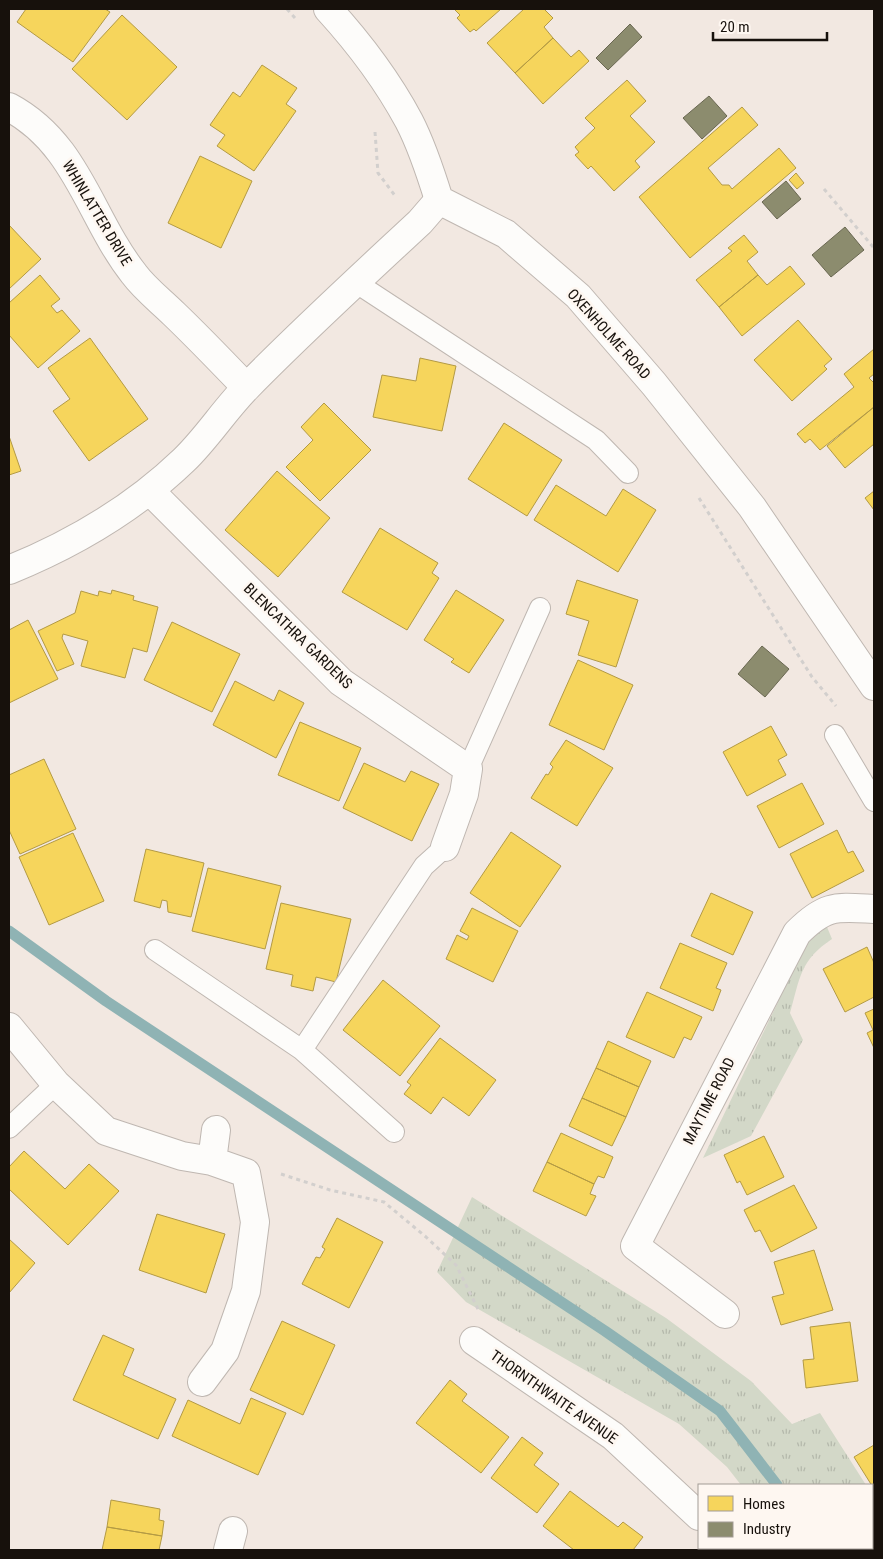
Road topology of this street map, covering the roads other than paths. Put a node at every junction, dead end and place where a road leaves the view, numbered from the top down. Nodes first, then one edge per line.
1 (328, 9) edge
2 (9, 107) edge
3 (440, 200) junction
4 (355, 282) junction
5 (246, 387) junction
6 (628, 473) dead end
7 (150, 491) junction
8 (9, 570) edge
9 (540, 608) dead end
10 (874, 686) edge
11 (835, 735) dead end
12 (468, 769) junction
13 (874, 801) edge
14 (445, 847) joint
15 (874, 909) edge
16 (155, 950) dead end
17 (9, 1027) edge
18 (302, 1050) junction
19 (56, 1084) junction
20 (9, 1128) edge
21 (216, 1130) dead end
22 (394, 1132) dead end
23 (212, 1161) junction
24 (725, 1314) dead end
25 (474, 1341) road end
26 (202, 1382) dead end
27 (698, 1515) edge

1 - 3 street
2 - 5 street, WHINLATTER DRIVE
3 - 4 street
3 - 10 street, OXENHOLME ROAD
4 - 5 street
4 - 6 lane
5 - 7 street
7 - 8 street
7 - 12 street, BLENCATHRA GARDENS
9 - 12 lane
11 - 13 lane
12 - 14 street
14 - 18 lane
15 - 24 street, MAYTIME ROAD
16 - 18 lane
17 - 19 street
18 - 22 lane
19 - 20 lane
19 - 23 street
21 - 23 street
23 - 26 street
25 - 27 street, THORNTHWAITE AVENUE

